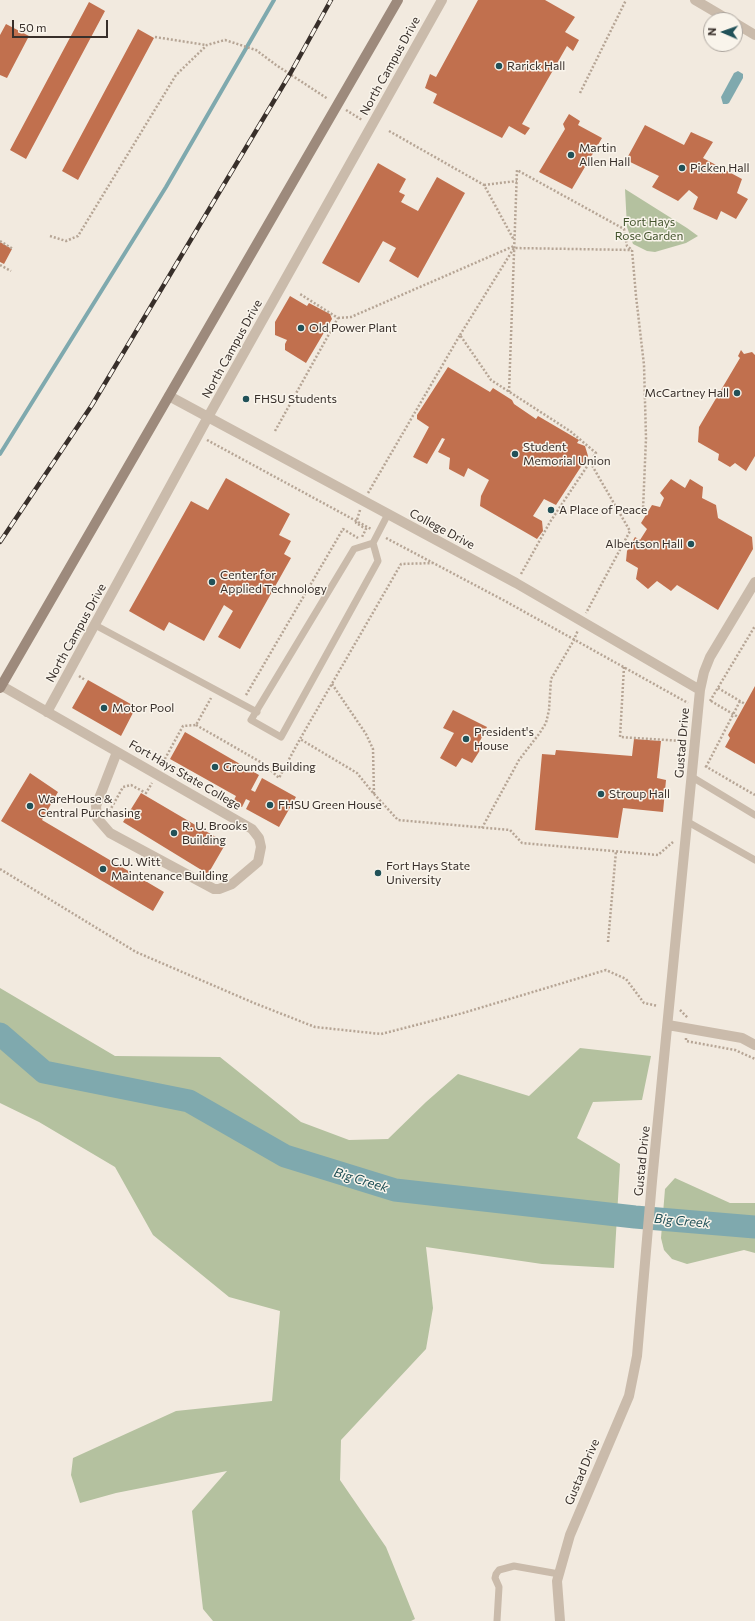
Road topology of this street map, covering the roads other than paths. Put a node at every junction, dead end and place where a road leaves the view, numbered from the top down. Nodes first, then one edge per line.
1 (398, 0) edge
2 (442, 0) edge
3 (695, 0) edge
4 (715, 12) edge
5 (743, 28) edge
6 (755, 35) edge
7 (169, 396) junction
8 (208, 417) junction
9 (388, 514) junction
10 (373, 543) junction
11 (755, 582) edge
12 (95, 625) junction
13 (1, 687) edge
14 (700, 690) junction
15 (47, 712) junction
16 (257, 712) junction
17 (117, 752) junction
18 (692, 777) junction
19 (755, 815) edge
20 (688, 822) junction
21 (755, 860) edge
22 (668, 1025) junction
23 (755, 1045) edge
24 (559, 1574) junction
25 (497, 1621) edge
26 (560, 1621) edge

1 - 7 main road
2 - 8 street, North Campus Drive
3 - 4 street
5 - 6 street
7 - 8 street, College Drive
7 - 13 main road
8 - 9 street, College Drive
8 - 12 street, North Campus Drive
9 - 10 lane
9 - 14 street, College Drive
10 - 16 lane
10 - 16 lane
11 - 14 street, Gustad Drive
12 - 15 street, North Campus Drive
12 - 16 lane
13 - 15 street, Fort Hays State College
14 - 18 street, Gustad Drive
15 - 17 street, Fort Hays State College
17 - 17 street, Fort Hays State College
18 - 19 lane
18 - 20 street, Gustad Drive
20 - 21 lane
20 - 22 street, Gustad Drive
22 - 23 street
22 - 24 street, Gustad Drive
24 - 25 lane
24 - 26 street, Gustad Drive

